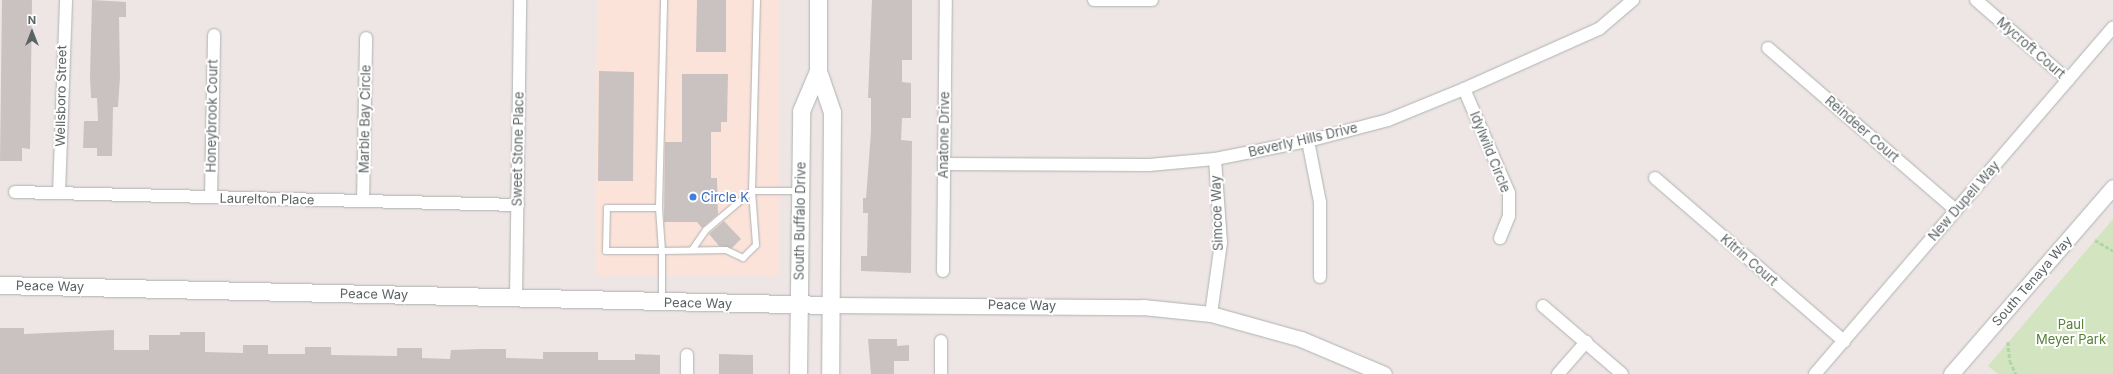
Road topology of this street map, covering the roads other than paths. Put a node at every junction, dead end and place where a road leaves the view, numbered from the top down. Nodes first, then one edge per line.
1 (66, 0) edge
2 (520, 0) edge
3 (664, 0) edge
4 (757, 0) edge
5 (818, 0) edge
6 (946, 0) edge
7 (1094, 0) edge
8 (1152, 0) edge
9 (1633, 0) edge
10 (1976, 0) edge
11 (2113, 28) edge
12 (214, 35) dead end
13 (366, 38) dead end
14 (1768, 48) dead end
15 (818, 71) junction
16 (2068, 80) junction
17 (1464, 89) junction
18 (1308, 141) junction
19 (1215, 159) junction
20 (944, 164) junction
21 (1655, 178) dead end
22 (2113, 187) edge
23 (752, 191) junction
24 (801, 191) junction
25 (15, 192) dead end
26 (59, 193) junction
27 (211, 197) junction
28 (363, 201) junction
29 (518, 205) junction
30 (659, 208) junction
31 (1956, 210) junction
32 (1500, 238) dead end
33 (692, 250) junction
34 (662, 251) junction
35 (943, 271) dead end
36 (1320, 277) dead end
37 (0, 285) edge
38 (516, 298) junction
39 (662, 302) junction
40 (798, 304) junction
41 (830, 305) junction
42 (1543, 306) dead end
43 (1211, 314) junction
44 (941, 341) dead end
45 (1844, 341) junction
46 (1586, 342) junction
47 (687, 355) dead end
48 (687, 374) edge
49 (798, 374) edge
50 (830, 374) edge
51 (941, 374) edge
52 (1384, 374) edge
53 (1558, 374) edge
54 (1622, 374) edge
55 (1815, 374) edge
56 (1951, 374) edge

1 - 26 street, Wellsboro Street
2 - 29 street, Sweet Stone Place
3 - 30 lane
4 - 23 lane
5 - 15 main road, South Buffalo Drive
6 - 20 street, Anatone Drive
7 - 8 street
9 - 17 street, Beverly Hills Drive
10 - 16 street, Mycroft Court
11 - 16 street, New Dupell Way
12 - 27 street, Honeybrook Court
13 - 28 street, Marble Bay Circle
14 - 31 street, Reindeer Court
15 - 24 main road, South Buffalo Drive
15 - 41 main road, South Buffalo Drive
16 - 31 street, New Dupell Way
17 - 18 street, Beverly Hills Drive
17 - 32 street, Idylwild Circle
18 - 19 street, Beverly Hills Drive
18 - 36 street
19 - 20 street, Beverly Hills Drive
19 - 43 street, Simcoe Way
20 - 35 street, Anatone Drive
21 - 45 street, Kitrin Court
22 - 56 street, South Tenaya Way
23 - 24 lane
23 - 33 lane
23 - 33 lane
24 - 40 main road, South Buffalo Drive
25 - 26 street, Laurelton Place
26 - 27 street, Laurelton Place
27 - 28 street, Laurelton Place
28 - 29 street, Laurelton Place
29 - 38 street, Sweet Stone Place
30 - 34 lane
30 - 34 lane
31 - 45 street, New Dupell Way
33 - 34 lane
34 - 39 lane
37 - 38 main road, Peace Way
38 - 39 main road, Peace Way
39 - 40 main road, Peace Way
40 - 41 main road, Peace Way
40 - 49 main road, South Buffalo Drive
41 - 43 street, Peace Way
41 - 50 main road, South Buffalo Drive
42 - 46 street
43 - 52 street, Peace Way
44 - 51 street
45 - 55 street, New Dupell Way
46 - 53 street
46 - 54 street
47 - 48 street

